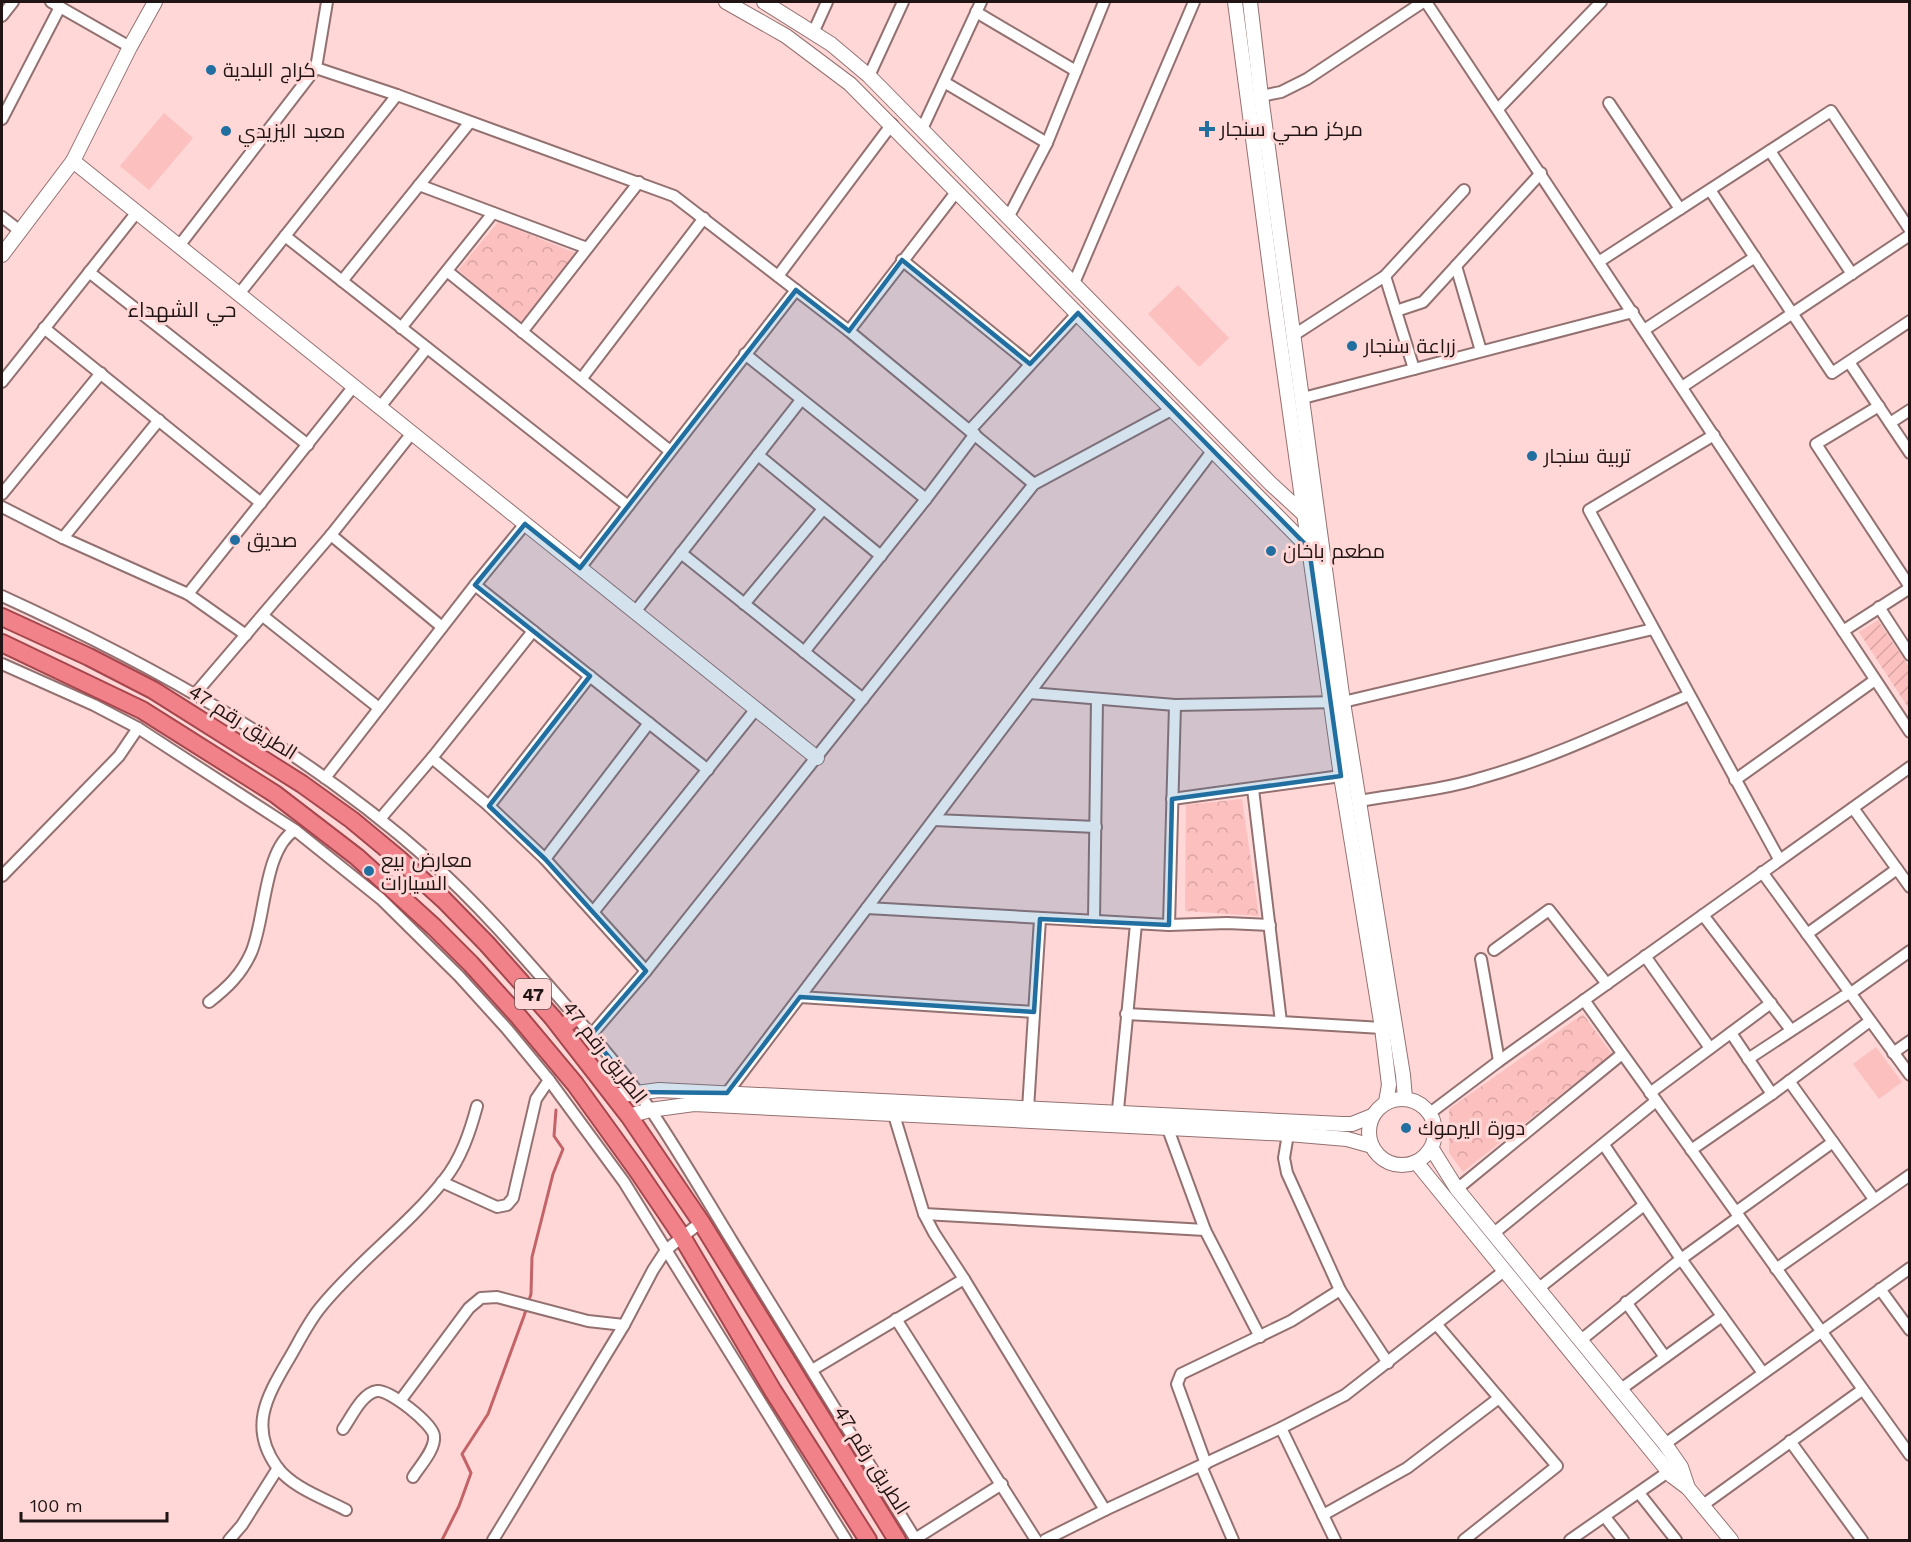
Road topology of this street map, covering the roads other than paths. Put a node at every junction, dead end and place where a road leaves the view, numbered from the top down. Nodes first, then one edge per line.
1 (13, 2) edge
2 (155, 2) edge
3 (327, 2) edge
4 (726, 2) edge
5 (765, 2) edge
6 (827, 2) edge
7 (903, 2) edge
8 (1194, 2) edge
9 (1235, 2) edge
10 (1250, 2) edge
11 (1425, 2) edge
12 (1101, 3) edge
13 (56, 4) edge
14 (1594, 4) edge
15 (978, 7) edge
16 (2, 16) edge
17 (813, 33) junction
18 (130, 47) junction
19 (316, 68) junction
20 (1076, 70) junction
21 (870, 76) junction
22 (944, 82) junction
23 (397, 95) junction
24 (1261, 96) junction
25 (1609, 103) dead end
26 (1498, 109) junction
27 (2, 119) edge
28 (470, 122) junction
29 (892, 124) junction
30 (922, 129) junction
31 (1047, 143) junction
32 (1770, 151) junction
33 (73, 161) junction
34 (1541, 173) junction
35 (639, 182) junction
36 (419, 185) junction
37 (957, 190) junction
38 (1464, 190) dead end
39 (1710, 190) junction
40 (1680, 209) junction
41 (137, 212) junction
42 (493, 213) junction
43 (1009, 216) junction
44 (2, 217) edge
45 (704, 218) junction
46 (1910, 230) edge
47 (20, 231) junction
48 (1910, 235) edge
49 (285, 236) junction
50 (179, 246) junction
51 (587, 248) junction
52 (2, 255) edge
53 (1755, 257) junction
54 (902, 260) junction
55 (1600, 261) junction
56 (1456, 266) junction
57 (447, 271) junction
58 (89, 272) junction
59 (1852, 274) junction
60 (778, 276) junction
61 (1385, 276) junction
62 (342, 281) junction
63 (1074, 283) junction
64 (796, 290) junction
65 (238, 294) junction
66 (1396, 311) junction
67 (1633, 312) junction
68 (1792, 313) junction
69 (1078, 314) junction
70 (1910, 321) edge
71 (44, 328) junction
72 (401, 328) junction
73 (1644, 330) junction
74 (849, 331) junction
75 (522, 332) junction
76 (1294, 335) junction
77 (427, 348) junction
78 (1481, 351) junction
79 (745, 354) junction
80 (1850, 362) junction
81 (1030, 364) junction
82 (1414, 369) junction
83 (101, 373) junction
84 (582, 378) junction
85 (2, 382) edge
86 (354, 386) junction
87 (1682, 387) junction
88 (1303, 398) junction
89 (801, 400) junction
90 (1879, 406) junction
91 (380, 407) junction
92 (1173, 409) junction
93 (1910, 410) edge
94 (159, 420) junction
95 (1890, 423) junction
96 (972, 432) junction
97 (412, 433) junction
98 (1714, 435) junction
99 (308, 445) junction
100 (1213, 450) junction
101 (670, 451) junction
102 (1910, 453) edge
103 (758, 455) junction
104 (1034, 484) junction
105 (1271, 484) junction
106 (2, 494) edge
107 (1259, 496) junction
108 (926, 500) junction
109 (261, 503) junction
110 (628, 506) junction
111 (2, 507) edge
112 (824, 509) junction
113 (1312, 518) junction
114 (525, 524) junction
115 (331, 535) junction
116 (63, 538) junction
117 (1309, 548) junction
118 (681, 553) junction
119 (881, 556) junction
120 (580, 568) junction
121 (475, 585) junction
122 (1910, 587) edge
123 (188, 594) junction
124 (2, 596) edge
125 (744, 604) junction
126 (1879, 608) junction
127 (635, 612) junction
128 (263, 615) junction
129 (2, 617) edge
130 (442, 627) junction
131 (1653, 629) junction
132 (533, 631) junction
133 (1843, 631) junction
134 (246, 635) junction
135 (2, 643) edge
136 (804, 652) junction
137 (1910, 654) edge
138 (2, 664) edge
139 (590, 676) junction
140 (1875, 680) junction
141 (153, 690) junction
142 (1030, 693) junction
143 (195, 694) junction
144 (1689, 695) junction
145 (863, 699) junction
146 (1097, 699) junction
147 (1337, 702) junction
148 (1175, 705) junction
149 (379, 708) junction
150 (756, 709) junction
151 (142, 710) junction
152 (649, 723) junction
153 (138, 728) junction
154 (1910, 732) edge
155 (261, 735) junction
156 (251, 750) junction
157 (432, 758) junction
158 (817, 758) junction
159 (1910, 767) edge
160 (708, 770) junction
161 (1341, 776) junction
162 (325, 778) junction
163 (1735, 780) junction
164 (1252, 789) junction
165 (1172, 799) junction
166 (1359, 801) junction
167 (489, 806) junction
168 (1853, 808) junction
169 (380, 819) junction
170 (934, 820) junction
171 (1096, 827) junction
172 (295, 830) junction
173 (545, 859) junction
174 (1779, 859) junction
175 (1897, 869) junction
176 (1762, 872) junction
177 (2, 876) edge
178 (1910, 887) edge
179 (867, 908) junction
180 (594, 911) junction
181 (1703, 915) junction
182 (1040, 919) junction
183 (1094, 921) junction
184 (1136, 924) junction
185 (1169, 925) junction
186 (1270, 925) junction
187 (1808, 934) junction
188 (1494, 950) dead end
189 (1910, 951) edge
190 (1645, 956) junction
191 (1481, 958) dead end
192 (646, 971) junction
193 (1607, 984) junction
194 (1851, 993) junction
195 (800, 997) junction
196 (1584, 1000) junction
197 (209, 1002) dead end
198 (1771, 1003) junction
199 (1034, 1012) junction
200 (1126, 1014) junction
201 (575, 1017) junction
202 (1870, 1021) junction
203 (1281, 1022) junction
204 (513, 1023) junction
205 (561, 1028) junction
206 (1383, 1028) junction
207 (1791, 1030) junction
208 (1731, 1033) junction
209 (591, 1035) junction
210 (1910, 1041) edge
211 (1710, 1048) junction
212 (1893, 1053) junction
213 (1622, 1054) junction
214 (1748, 1059) junction
215 (1499, 1061) junction
216 (1910, 1075) edge
217 (549, 1080) junction
218 (1789, 1081) junction
219 (637, 1092) junction
220 (727, 1093) junction
221 (1772, 1094) junction
222 (614, 1096) junction
223 (1653, 1097) junction
224 (1405, 1098) junction
225 (1386, 1102) junction
226 (477, 1106) dead end
227 (1028, 1109) junction
228 (650, 1110) junction
229 (1118, 1112) junction
230 (1430, 1113) junction
231 (894, 1115) junction
232 (629, 1116) junction
233 (1372, 1116) junction
234 (1117, 1127) junction
235 (1168, 1130) junction
236 (1288, 1134) junction
237 (1833, 1142) junction
238 (1604, 1145) junction
239 (1372, 1146) junction
240 (1432, 1149) junction
241 (1691, 1150) junction
242 (1416, 1162) junction
243 (1910, 1174) edge
244 (442, 1182) junction
245 (1457, 1189) junction
246 (1874, 1199) junction
247 (1644, 1205) junction
248 (924, 1214) junction
249 (1737, 1215) junction
250 (701, 1222) junction
251 (1205, 1230) junction
252 (1494, 1233) junction
253 (681, 1235) junction
254 (666, 1250) junction
255 (1681, 1259) junction
256 (1910, 1268) edge
257 (1776, 1269) junction
258 (1504, 1271) junction
259 (964, 1278) junction
260 (1539, 1288) junction
261 (752, 1289) junction
262 (1880, 1289) junction
263 (1340, 1290) junction
264 (1626, 1302) junction
265 (1722, 1316) junction
266 (896, 1319) junction
267 (624, 1325) junction
268 (1437, 1325) junction
269 (1820, 1330) junction
270 (1910, 1330) edge
271 (1260, 1337) junction
272 (1581, 1340) junction
273 (1665, 1357) junction
274 (1388, 1363) junction
275 (812, 1370) junction
276 (1763, 1373) junction
277 (1621, 1389) junction
278 (1862, 1390) junction
279 (1499, 1398) junction
280 (400, 1401) junction
281 (1281, 1428) junction
282 (343, 1429) dead end
283 (1791, 1441) junction
284 (1665, 1444) junction
285 (1910, 1455) edge
286 (1204, 1465) junction
287 (278, 1468) junction
288 (1668, 1472) junction
289 (413, 1477) dead end
290 (1002, 1484) junction
291 (1688, 1488) junction
292 (1639, 1493) junction
293 (1703, 1505) junction
294 (346, 1510) dead end
295 (1105, 1510) junction
296 (1323, 1515) junction
297 (1605, 1516) junction
298 (228, 1540) edge
299 (494, 1540) edge
300 (846, 1540) edge
301 (868, 1540) edge
302 (897, 1540) edge
303 (916, 1540) edge
304 (1036, 1540) edge
305 (1045, 1540) edge
306 (1233, 1540) edge
307 (1335, 1540) edge
308 (1464, 1540) edge
309 (1570, 1540) edge
310 (1623, 1540) edge
311 (1676, 1540) edge
312 (1731, 1540) edge
313 (1862, 1540) edge

1 - 16 street
2 - 18 street
3 - 19 street
4 - 29 street
5 - 17 street
6 - 17 street
7 - 21 street
8 - 63 street
9 - 113 street
10 - 24 street
11 - 24 street
11 - 26 street
12 - 20 street
13 - 18 street
13 - 27 street
14 - 26 street
15 - 20 street
15 - 22 street
17 - 21 street
18 - 33 street
19 - 23 street
19 - 50 street
20 - 31 street
21 - 30 street
22 - 30 street
22 - 31 street
23 - 28 street
23 - 49 street
24 - 76 street
25 - 40 street
26 - 34 street
28 - 35 street
28 - 36 street
29 - 37 street
29 - 60 street
30 - 43 street
31 - 43 street
32 - 39 street
32 - 46 street
32 - 59 street
33 - 41 street
33 - 47 street
34 - 55 street
34 - 56 street
35 - 45 street
35 - 51 street
36 - 42 street
36 - 62 street
37 - 54 street
37 - 69 street
38 - 61 street
39 - 40 street
39 - 53 street
40 - 55 street
41 - 50 street
41 - 58 street
42 - 51 street
42 - 57 street
43 - 63 street
44 - 47 street
45 - 60 street
45 - 84 street
47 - 52 street
48 - 59 street
49 - 62 street
49 - 65 street
50 - 65 street
51 - 75 street
53 - 68 street
53 - 73 street
54 - 74 street
54 - 81 street
55 - 67 street
56 - 66 street
56 - 78 street
57 - 72 street
57 - 75 street
58 - 71 street
58 - 99 street
59 - 68 street
60 - 64 street
61 - 66 street
61 - 76 street
62 - 72 street
63 - 105 street
64 - 74 street
64 - 79 street
65 - 86 street
66 - 82 street
67 - 73 street
67 - 78 street
68 - 80 street
68 - 87 street
69 - 81 street
69 - 92 street
70 - 80 street
71 - 83 street
71 - 85 street
72 - 77 street
73 - 87 street
74 - 96 street
75 - 84 street
76 - 88 street
77 - 91 street
77 - 110 street
78 - 82 street
79 - 89 street
79 - 101 street
80 - 90 street
81 - 96 street
82 - 88 street
83 - 94 street
83 - 106 street
84 - 101 street
86 - 91 street
86 - 99 street
87 - 98 street
88 - 113 street
89 - 103 street
89 - 108 street
90 - 95 street
90 - 122 street
91 - 97 street
92 - 100 street
92 - 104 street
93 - 95 street
94 - 109 street
94 - 116 street
95 - 102 street
96 - 104 street
96 - 108 street
97 - 114 street
97 - 115 street
98 - 131 street
98 - 133 street
99 - 109 street
100 - 107 street
100 - 142 street
101 - 110 street
103 - 112 street
103 - 118 street
104 - 145 street
105 - 107 street
105 - 113 street
107 - 117 street
108 - 119 street
109 - 123 street
110 - 120 street
111 - 116 street
112 - 119 street
112 - 125 street
113 - 117 street
113 - 147 street
114 - 120 street
114 - 121 street
115 - 128 street
115 - 130 street
116 - 123 street
117 - 147 street
118 - 125 street
118 - 127 street
119 - 136 street
120 - 127 street
121 - 130 street
121 - 132 street
122 - 126 street
123 - 134 street
124 - 143 street
125 - 136 street
126 - 133 street
126 - 137 street
127 - 150 street
128 - 134 street
128 - 149 street
129 - 141 highway, الطريق رقم 47 / 47
130 - 149 street
131 - 144 street
131 - 147 street
132 - 139 street
132 - 157 street
133 - 140 street
134 - 143 street
135 - 151 highway, 47
136 - 145 street
138 - 153 street
139 - 152 street
139 - 167 street
140 - 154 street
140 - 163 street
141 - 151 highway
141 - 156 highway, الطريق رقم 47 / 47
142 - 146 street
142 - 170 street
143 - 155 street
144 - 163 street
144 - 166 street
145 - 158 street
146 - 148 street
146 - 171 street
147 - 148 street
147 - 161 street
147 - 166 street
148 - 165 street
149 - 162 street
150 - 158 street
150 - 160 street
151 - 204 highway, 47
152 - 160 street
152 - 173 street
153 - 172 street
153 - 177 street
155 - 156 highway
155 - 162 street
156 - 205 highway, الطريق رقم 47 / 47
157 - 167 street
157 - 169 street
158 - 192 street
159 - 168 street
160 - 180 street
161 - 164 street
161 - 206 street
162 - 169 street
163 - 174 street
164 - 165 street
164 - 186 street
165 - 185 street
166 - 224 street
167 - 173 street
168 - 174 street
168 - 175 street
169 - 201 street
170 - 171 street
170 - 179 street
171 - 183 street
172 - 197 street
172 - 204 street
173 - 180 street
174 - 176 street
175 - 178 street
175 - 187 street
176 - 181 street
176 - 187 street
179 - 182 street
179 - 195 street
180 - 192 street
181 - 190 street
181 - 198 street
182 - 183 street
182 - 199 street
183 - 184 street
184 - 185 street
184 - 200 street
185 - 186 street
186 - 203 street
187 - 194 street
188 - 193 street
189 - 194 street
190 - 193 street
190 - 211 street
191 - 215 street
192 - 209 street
193 - 196 street
194 - 202 street
194 - 207 street
195 - 199 street
195 - 220 street
196 - 213 street
196 - 215 street
198 - 207 street
198 - 208 street
199 - 227 street
200 - 203 street
200 - 229 street
201 - 205 highway
201 - 209 street
202 - 212 street
202 - 218 street
203 - 206 street
204 - 217 street
204 - 253 highway, 47
205 - 222 highway, الطريق رقم 47 / 47
206 - 225 street
207 - 214 street
208 - 211 street
208 - 214 street
209 - 219 street
210 - 212 street
211 - 223 street
212 - 216 street
213 - 223 street
213 - 245 street
214 - 221 street
215 - 230 street
217 - 244 street
217 - 254 street
218 - 221 street
218 - 237 street
219 - 220 street
219 - 222 street
219 - 228 street
220 - 227 street
221 - 241 street
222 - 232 highway, الطريق رقم 47 / 47
223 - 238 street
223 - 241 street
224 - 225 street
224 - 230 street
225 - 233 street
226 - 244 street
227 - 229 street
228 - 231 street
228 - 232 street
228 - 261 street
229 - 233 street
229 - 234 street
230 - 240 street
231 - 234 street
231 - 248 street
232 - 250 highway, الطريق رقم 47 / 47
233 - 239 street
234 - 235 street
235 - 236 street
235 - 251 street
236 - 239 street
236 - 263 street
237 - 246 street
237 - 249 street
238 - 247 street
238 - 252 street
239 - 242 street
240 - 242 street
240 - 245 street
241 - 249 street
242 - 258 street
243 - 246 street
244 - 287 street
245 - 252 street
246 - 257 street
247 - 255 street
247 - 260 street
248 - 251 street
248 - 259 street
249 - 255 street
249 - 257 street
250 - 253 street
250 - 261 highway, الطريق رقم 47 / 47
251 - 271 street
252 - 260 street
253 - 254 street
253 - 301 highway, 47
254 - 267 street
254 - 300 street
255 - 264 street
255 - 265 street
256 - 262 street
257 - 269 street
258 - 268 street
258 - 288 street
259 - 266 street
259 - 295 street
260 - 272 street
261 - 275 street
261 - 302 highway, الطريق رقم 47 / 47
262 - 269 street
262 - 270 street
263 - 271 street
263 - 274 street
264 - 272 street
264 - 273 street
265 - 273 street
265 - 276 street
266 - 275 street
266 - 290 street
267 - 280 street
267 - 299 street
268 - 274 street
268 - 279 street
269 - 276 street
269 - 278 street
271 - 286 street
272 - 277 street
273 - 277 street
274 - 281 street
275 - 303 street
276 - 284 street
277 - 284 street
278 - 283 street
278 - 285 street
279 - 296 street
279 - 308 street
280 - 282 street
280 - 289 street
281 - 286 street
281 - 296 street
283 - 293 street
283 - 313 street
284 - 291 street
286 - 295 street
286 - 306 street
287 - 294 street
287 - 298 street
288 - 291 street
288 - 292 street
290 - 303 street
290 - 304 street
291 - 293 street
292 - 297 street
292 - 311 street
293 - 312 street
295 - 305 street
296 - 307 street
297 - 309 street
297 - 310 street

